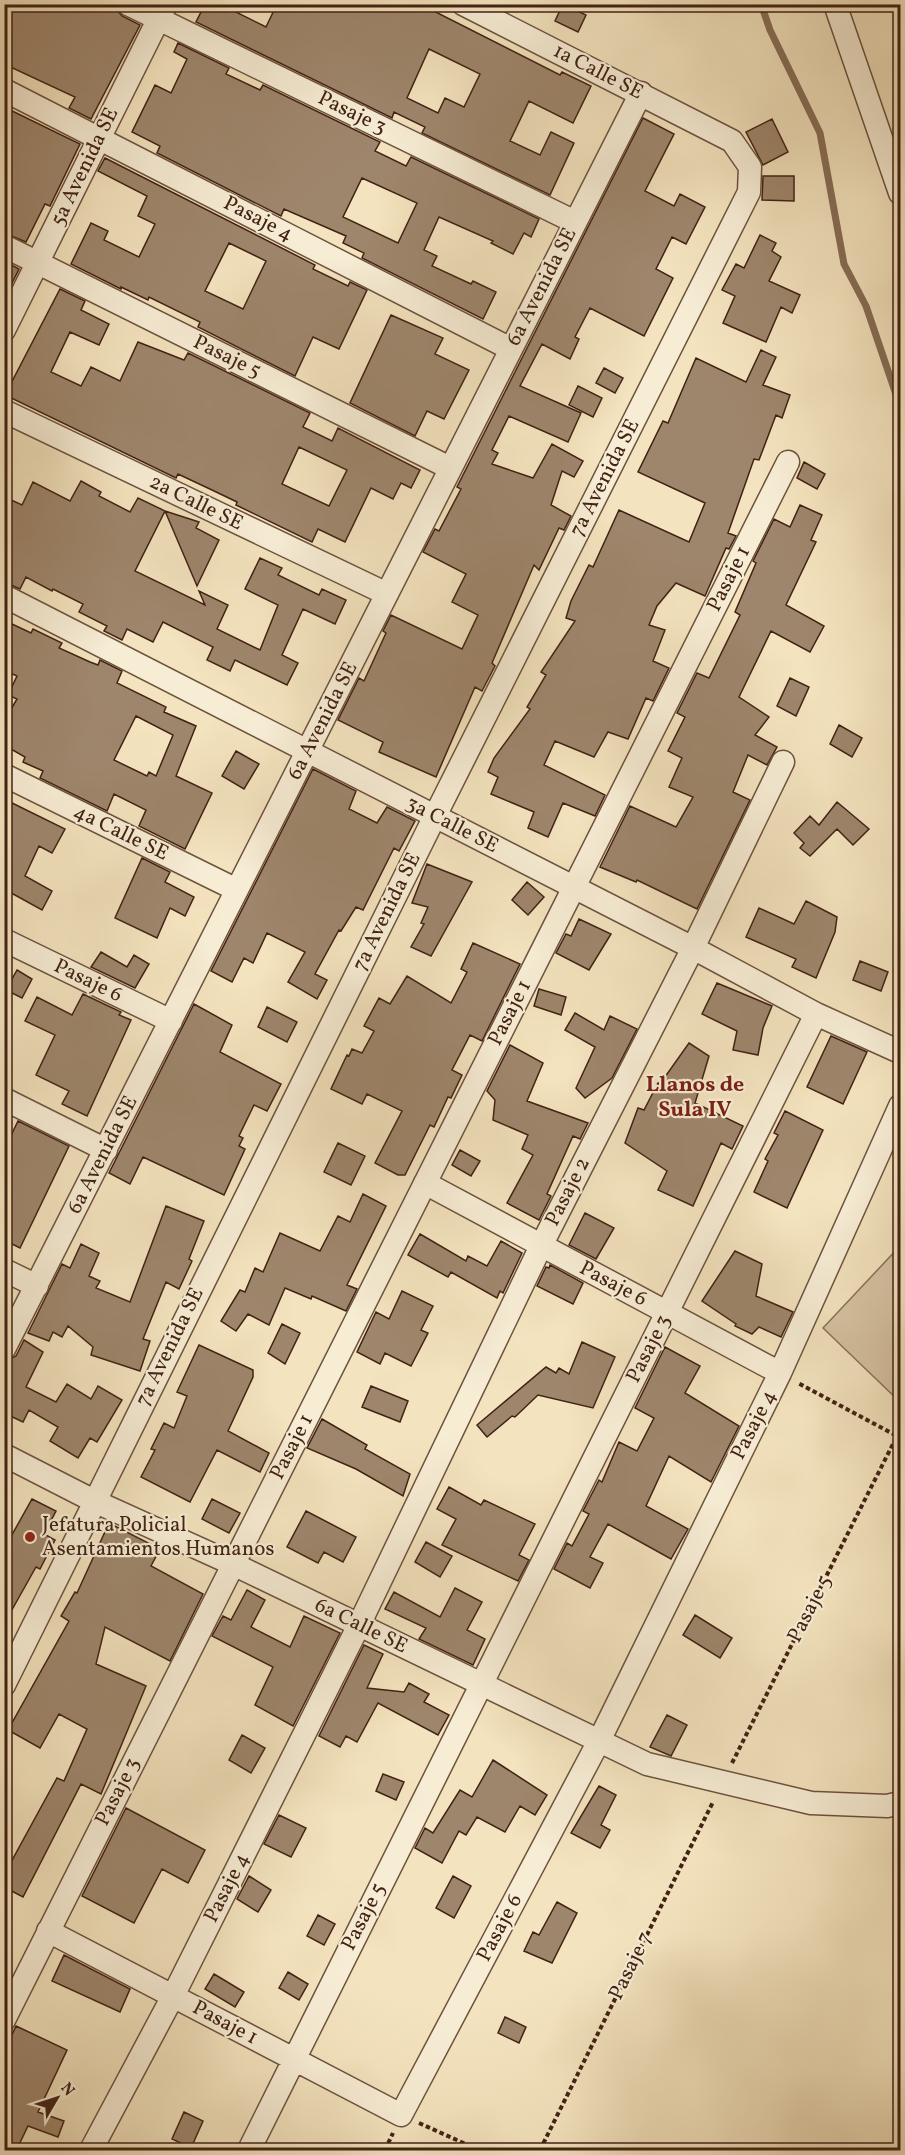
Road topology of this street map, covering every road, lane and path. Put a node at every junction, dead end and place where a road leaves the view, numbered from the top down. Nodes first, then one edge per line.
1 (128, 4) edge
2 (463, 4) edge
3 (835, 4) edge
4 (163, 12) edge
5 (4, 90) edge
6 (641, 93) junction
7 (100, 138) junction
8 (732, 141) joint
9 (900, 193) edge
10 (576, 222) junction
11 (4, 246) edge
12 (38, 263) junction
13 (4, 330) edge
14 (511, 349) junction
15 (4, 411) edge
16 (788, 462) dead end
17 (450, 468) junction
18 (387, 594) junction
19 (4, 596) edge
20 (308, 751) junction
21 (783, 762) dead end
22 (4, 775) edge
23 (435, 816) junction
24 (574, 887) junction
25 (237, 890) junction
26 (4, 940) edge
27 (693, 948) junction
28 (816, 1014) junction
29 (171, 1022) junction
30 (900, 1052) edge
31 (4, 1099) edge
32 (900, 1106) edge
33 (106, 1150) junction
34 (424, 1184) junction
35 (541, 1246) junction
36 (4, 1269) edge
37 (37, 1286) junction
38 (667, 1313) junction
39 (4, 1349) edge
40 (780, 1373) junction
41 (4, 1455) edge
42 (94, 1501) junction
43 (233, 1564) junction
44 (359, 1624) junction
45 (481, 1684) junction
46 (4, 1685) edge
47 (599, 1741) junction
48 (722, 1782) junction
49 (900, 1803) edge
50 (48, 1931) junction
51 (173, 1996) junction
52 (4, 2020) edge
53 (294, 2058) junction
54 (401, 2115) junction
55 (91, 2151) edge
56 (249, 2151) edge
57 (479, 2151) edge
58 (540, 2151) edge

1 - 4 street, Pasaje 3
2 - 6 street, 1a Calle SE
3 - 9 street
4 - 7 street, 5a Avenida SE
4 - 10 street, Pasaje 3
5 - 7 street, Pasaje 4
6 - 8 street, 1a Calle SE
6 - 10 street, 6a Avenida SE
7 - 12 street, 5a Avenida SE
7 - 14 street, Pasaje 4
8 - 23 street, 7a Avenida SE
10 - 14 street, 6a Avenida SE
11 - 12 street, Pasaje 5
12 - 13 street, 5a Avenida SE
12 - 17 street, Pasaje 5
14 - 17 street, 6a Avenida SE
15 - 18 street, 2a Calle SE
16 - 24 street, Pasaje 1
17 - 18 street, 6a Avenida SE
18 - 20 street, 6a Avenida SE
19 - 20 street, 3a Calle SE
20 - 23 street, 3a Calle SE
20 - 25 street, 6a Avenida SE
21 - 27 street, Pasaje 2
22 - 25 street, 4a Calle SE
23 - 24 street, 3a Calle SE
23 - 42 street, 7a Avenida SE
24 - 27 street, 3a Calle SE
24 - 34 street, Pasaje 1
25 - 29 street, 6a Avenida SE
26 - 29 street, Pasaje 6
27 - 28 street, 3a Calle SE
27 - 35 street, Pasaje 2
28 - 30 street, 3a Calle SE
28 - 38 street, Pasaje 3
29 - 33 street, 6a Avenida SE
31 - 33 street
32 - 40 street, Pasaje 4
33 - 37 street, 6a Avenida SE
34 - 35 street, Pasaje 6
34 - 43 street, Pasaje 1
35 - 38 street, Pasaje 6
35 - 44 street, Pasaje 2
36 - 37 street
37 - 39 street, 6a Avenida SE
38 - 40 street, Pasaje 6
38 - 45 street, Pasaje 3
40 - 47 street, Pasaje 4
40 - 48 path, Pasaje 5
41 - 42 street, 6a Calle SE
42 - 43 street, 6a Calle SE
42 - 46 street, 7a Avenida SE
43 - 44 street, 6a Calle SE
43 - 50 street, Pasaje 3
44 - 45 street, 6a Calle SE
44 - 51 street, Pasaje 4
45 - 47 street, 6a Calle SE
45 - 53 street, Pasaje 5
47 - 48 street, 6a Calle SE
47 - 54 street, Pasaje 6
48 - 49 street, 6a Calle SE
48 - 58 path, Pasaje 7
50 - 51 street, Pasaje 1
50 - 52 street, Pasaje 3
51 - 53 street, Pasaje 1
51 - 55 street, Pasaje 4
53 - 54 street, Pasaje 1
53 - 56 street, Pasaje 5
54 - 57 path

